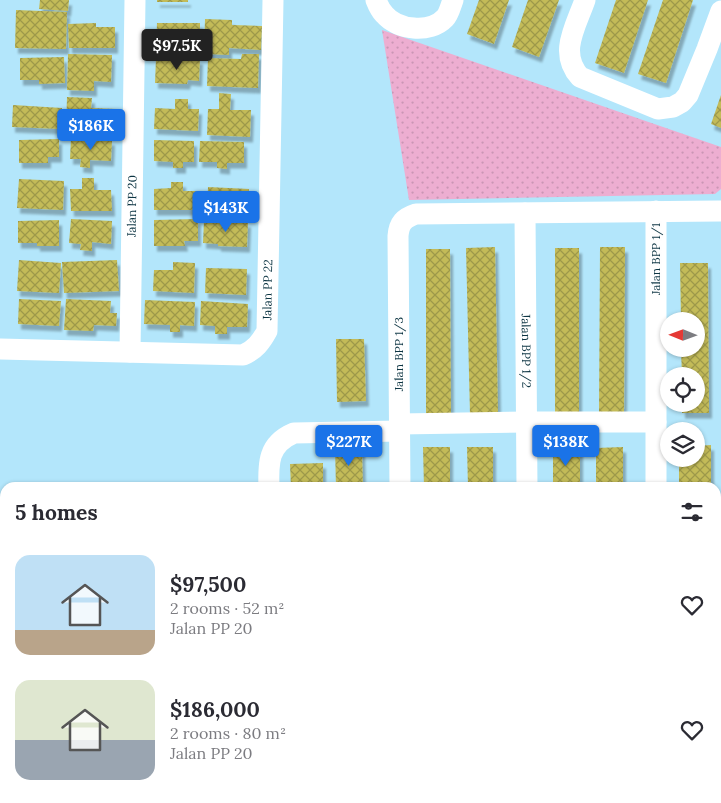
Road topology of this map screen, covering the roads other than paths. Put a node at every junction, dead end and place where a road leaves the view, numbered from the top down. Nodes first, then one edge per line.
1 (135, 0) edge
2 (272, 0) edge
3 (376, 0) edge
4 (453, 0) edge
5 (585, 0) edge
6 (721, 11) edge
7 (656, 211) junction
8 (721, 211) edge
9 (525, 213) junction
10 (0, 348) edge
11 (130, 352) junction
12 (527, 422) junction
13 (656, 422) junction
14 (399, 428) junction
15 (269, 482) edge
16 (400, 482) edge
17 (527, 482) edge
18 (656, 482) edge

1 - 11 street, Jalan PP 20
2 - 11 street, Jalan PP 22
3 - 4 street
5 - 6 street
7 - 8 street
7 - 9 street
7 - 13 street, Jalan BPP 1/1
9 - 12 street, Jalan BPP 1/2
9 - 14 street, Jalan BPP 1/3
10 - 11 street, Jalan PP 22
12 - 13 street
12 - 14 street
12 - 17 street, Jalan BPP 1/2
13 - 18 street, Jalan BPP 1/1
14 - 15 street
14 - 16 street, Jalan BPP 1/3

